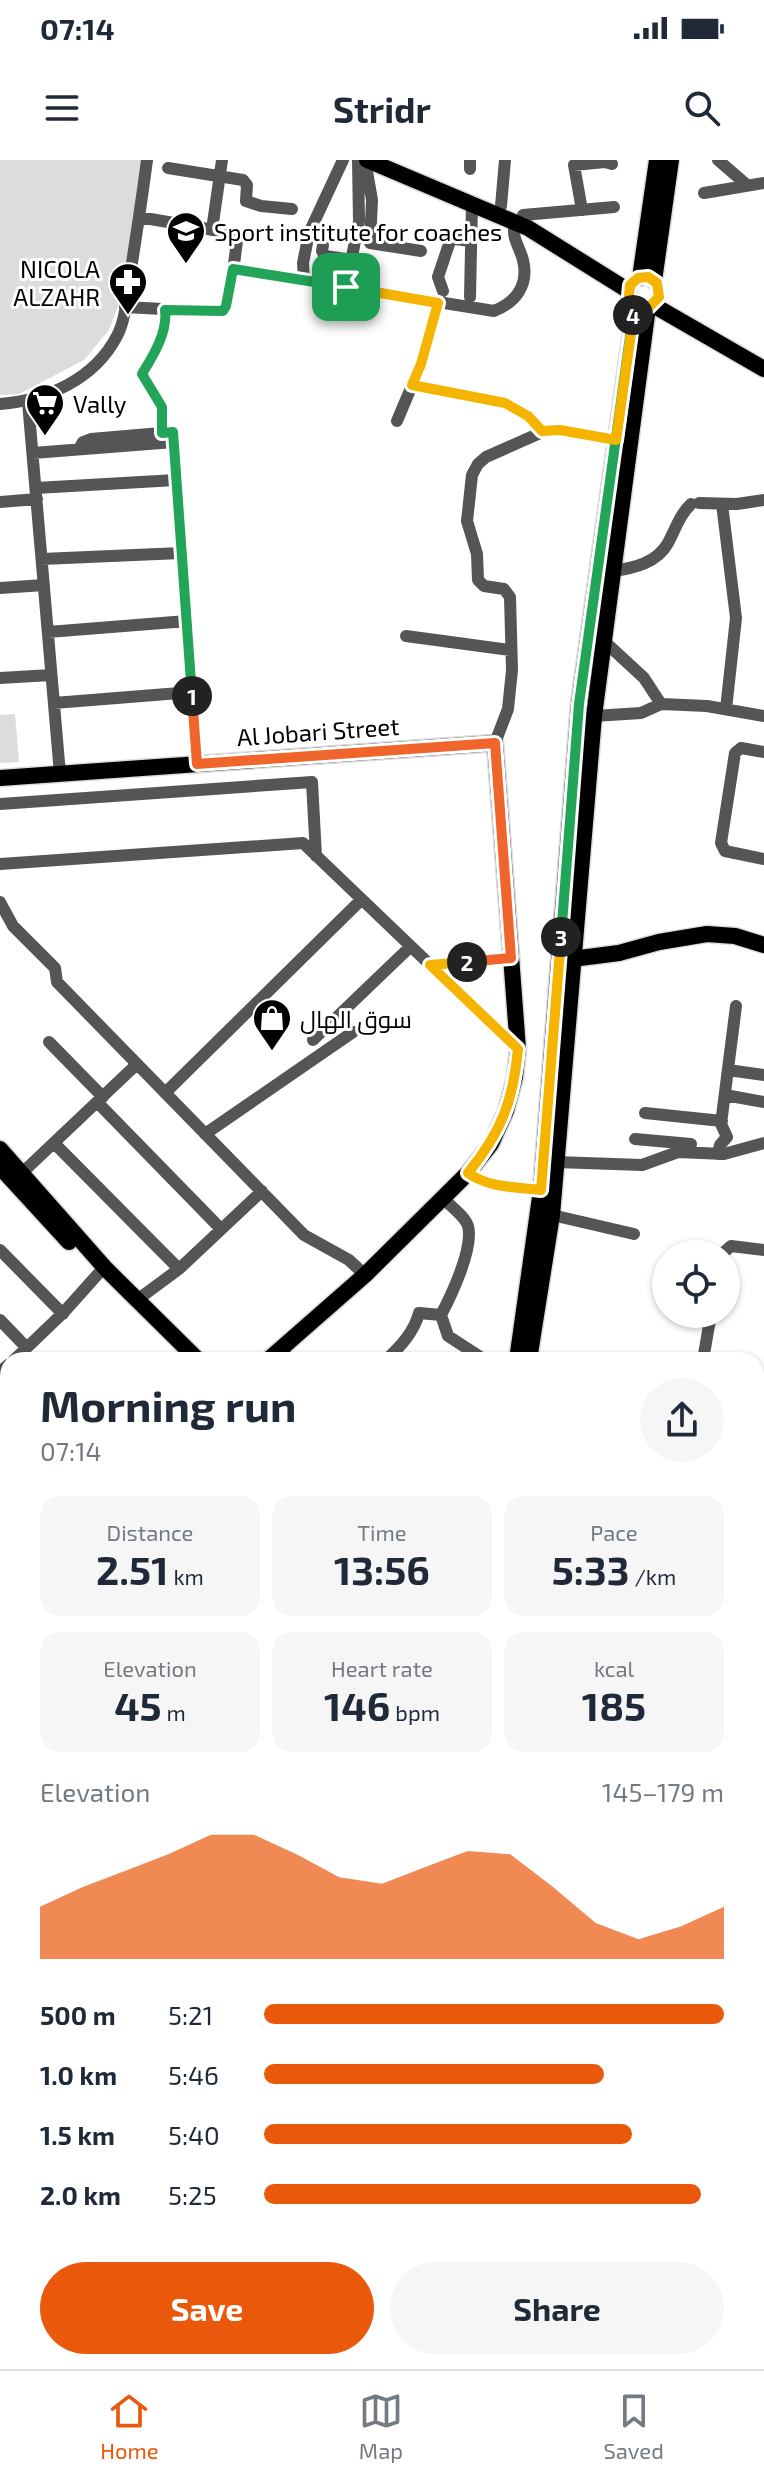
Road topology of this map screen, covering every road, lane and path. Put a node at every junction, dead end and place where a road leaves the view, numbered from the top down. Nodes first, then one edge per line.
1 (147, 160) edge
2 (222, 160) edge
3 (343, 160) edge
4 (358, 160) edge
5 (366, 160) edge
6 (505, 160) edge
7 (657, 160) edge
8 (671, 160) edge
9 (718, 160) edge
10 (612, 164) dead end
11 (393, 165) edge
12 (168, 168) dead end
13 (219, 176) junction
14 (764, 183) edge
15 (747, 185) junction
16 (704, 193) dead end
17 (472, 203) junction
18 (501, 206) junction
19 (614, 207) dead end
20 (292, 209) dead end
21 (582, 210) junction
22 (139, 217) junction
23 (519, 219) junction
24 (212, 230) junction
25 (471, 241) junction
26 (323, 245) dead end
27 (421, 251) dead end
28 (352, 260) junction
29 (233, 269) junction
30 (304, 280) junction
31 (346, 287) junction
32 (644, 293) junction
33 (440, 297) junction
34 (470, 297) dead end
35 (125, 307) junction
36 (165, 310) junction
37 (764, 357) edge
38 (764, 369) edge
39 (412, 385) junction
40 (28, 402) junction
41 (0, 404) edge
42 (397, 421) dead end
43 (542, 431) junction
44 (170, 436) junction
45 (616, 440) junction
46 (33, 453) junction
47 (176, 480) junction
48 (36, 494) junction
49 (764, 500) edge
50 (0, 502) edge
51 (722, 504) junction
52 (181, 553) junction
53 (42, 559) junction
54 (613, 571) junction
55 (44, 585) junction
56 (0, 588) edge
57 (187, 621) junction
58 (48, 632) junction
59 (406, 636) dead end
60 (604, 641) junction
61 (510, 650) junction
62 (51, 675) junction
63 (0, 678) edge
64 (192, 692) junction
65 (54, 703) junction
66 (661, 704) junction
67 (726, 709) junction
68 (594, 716) junction
69 (764, 716) edge
70 (495, 743) junction
71 (764, 752) edge
72 (197, 764) junction
73 (60, 774) junction
74 (0, 778) edge
75 (0, 804) edge
76 (316, 856) junction
77 (764, 859) edge
78 (0, 864) edge
79 (361, 900) junction
80 (0, 902) edge
81 (764, 945) edge
82 (410, 947) junction
83 (511, 958) junction
84 (572, 959) junction
85 (430, 965) junction
86 (736, 1006) dead end
87 (353, 1032) dead end
88 (313, 1040) dead end
89 (49, 1042) dead end
90 (518, 1049) junction
91 (137, 1064) junction
92 (728, 1070) junction
93 (764, 1075) edge
94 (165, 1093) junction
95 (725, 1095) junction
96 (100, 1100) junction
97 (764, 1102) edge
98 (645, 1113) dead end
99 (722, 1121) junction
100 (205, 1134) junction
101 (635, 1139) dead end
102 (764, 1143) edge
103 (55, 1144) junction
104 (0, 1149) edge
105 (718, 1150) junction
106 (556, 1162) junction
107 (0, 1167) edge
108 (23, 1172) junction
109 (468, 1173) junction
110 (541, 1190) junction
111 (262, 1191) junction
112 (443, 1198) junction
113 (552, 1215) junction
114 (221, 1229) junction
115 (634, 1234) dead end
116 (740, 1247) edge
117 (0, 1250) edge
118 (764, 1250) edge
119 (543, 1266) junction
120 (179, 1269) junction
121 (98, 1274) junction
122 (365, 1275) junction
123 (525, 1291) junction
124 (137, 1300) junction
125 (63, 1314) junction
126 (441, 1315) junction
127 (0, 1320) edge
128 (709, 1328) edge
129 (27, 1348) junction
130 (23, 1352) edge
131 (174, 1352) edge
132 (190, 1352) edge
133 (275, 1352) edge
134 (394, 1352) edge
135 (473, 1352) edge
136 (510, 1352) edge
137 (518, 1352) edge
138 (530, 1352) edge
139 (538, 1352) edge
140 (704, 1352) edge

1 - 22 street
2 - 13 street
3 - 30 street
4 - 28 street
5 - 11 main road
5 - 27 street
6 - 18 street
7 - 32 main road
8 - 32 main road
9 - 15 street
10 - 21 street
11 - 17 main road
11 - 18 main road
12 - 13 street
13 - 20 street
13 - 24 street
14 - 15 street
15 - 16 street
17 - 23 main road
17 - 25 street
18 - 23 main road
19 - 21 street
21 - 23 street
22 - 24 street
22 - 35 street
23 - 32 main road
23 - 33 street
24 - 29 street
25 - 33 street
25 - 34 street
26 - 28 street
28 - 31 street
29 - 30 street
29 - 36 street
30 - 31 street
31 - 33 street
32 - 37 main road
32 - 38 main road
32 - 45 main road
32 - 54 main road
33 - 39 street
35 - 36 street
35 - 40 street
36 - 44 street
39 - 42 street
39 - 43 street
40 - 41 street
40 - 46 street
43 - 45 street
43 - 61 street
44 - 46 street
44 - 47 street
45 - 110 main road
46 - 48 street
47 - 48 street
47 - 52 street
48 - 50 street
48 - 53 street
49 - 51 street
51 - 54 street
51 - 67 street
52 - 53 street
52 - 57 street
53 - 55 street
54 - 60 main road
55 - 56 street
55 - 58 street
57 - 58 street
57 - 64 street
58 - 62 street
59 - 61 street
60 - 66 street
60 - 68 main road
61 - 70 street
62 - 63 street
62 - 65 street
64 - 65 street
64 - 72 street
65 - 73 street
66 - 67 street
66 - 68 street
67 - 69 street
68 - 84 main road
70 - 72 main road, Al Jobari Street
70 - 83 main road
71 - 77 street
72 - 73 main road, Al Jobari Street
73 - 74 main road, Al Jobari Street
75 - 76 street
76 - 78 street
76 - 79 street
79 - 82 street
79 - 94 street
80 - 91 street
81 - 84 main road
82 - 85 street
82 - 88 street
83 - 85 street
83 - 90 main road
84 - 106 main road
85 - 90 street
86 - 92 street
87 - 100 street
89 - 96 street
90 - 109 main road
91 - 94 street
91 - 96 street
92 - 93 street
92 - 95 street
94 - 100 street
95 - 97 street
95 - 99 street
96 - 103 street
96 - 114 street
98 - 99 street
99 - 105 street
100 - 111 street
101 - 105 street
102 - 105 street
103 - 108 street
103 - 120 street
104 - 108 main road
105 - 106 street
106 - 113 main road
107 - 121 main road
108 - 124 main road
109 - 110 street
109 - 112 main road
110 - 123 main road
111 - 114 street
111 - 122 street
112 - 122 main road
112 - 126 street
113 - 115 street
113 - 119 main road
114 - 120 street
116 - 118 street
117 - 125 street
119 - 138 main road
119 - 139 main road
120 - 124 street
121 - 125 street
121 - 131 main road
122 - 133 main road
123 - 136 main road
123 - 137 main road
124 - 132 main road
125 - 129 street
126 - 134 street
126 - 135 street
127 - 129 street
128 - 140 street
129 - 130 street

